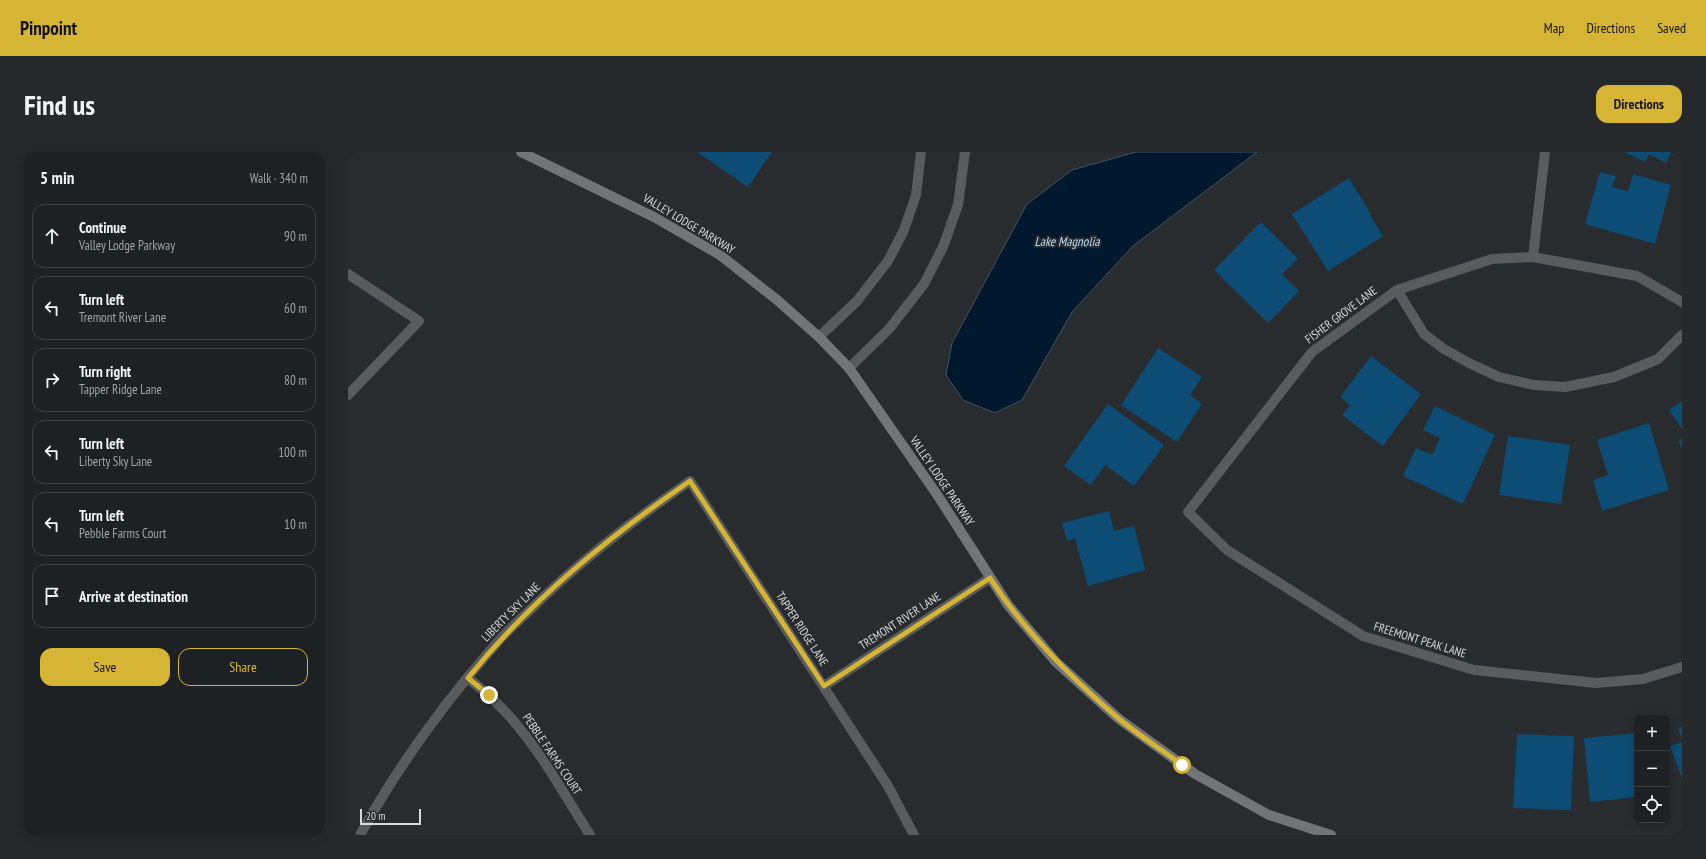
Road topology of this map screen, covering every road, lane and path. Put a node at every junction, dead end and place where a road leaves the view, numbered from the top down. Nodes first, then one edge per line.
1 (521, 152) edge
2 (921, 152) edge
3 (965, 152) edge
4 (1545, 152) edge
5 (1533, 257) junction
6 (348, 274) edge
7 (1397, 290) junction
8 (1682, 302) edge
9 (1682, 335) edge
10 (819, 337) junction
11 (849, 368) junction
12 (348, 396) edge
13 (690, 481) joint
14 (1188, 512) joint
15 (990, 578) junction
16 (1682, 667) edge
17 (468, 678) junction
18 (824, 686) junction
19 (360, 835) edge
20 (590, 835) edge
21 (914, 835) edge
22 (1331, 835) edge

1 - 10 street, VALLEY LODGE PARKWAY
2 - 10 street
3 - 11 street
4 - 5 street
5 - 7 street, FISHER GROVE LANE
5 - 8 street, FISHER GROVE LANE
6 - 12 street
7 - 9 street
7 - 14 street, FISHER GROVE LANE
10 - 11 street, VALLEY LODGE PARKWAY
11 - 15 street, VALLEY LODGE PARKWAY
13 - 17 street, LIBERTY SKY LANE
13 - 18 street, TAPPER RIDGE LANE
14 - 16 street, FREEMONT PEAK LANE
15 - 18 street, TREMONT RIVER LANE
15 - 22 street, VALLEY LODGE PARKWAY
17 - 19 street, LIBERTY SKY LANE
17 - 20 street, PEBBLE FARMS COURT
18 - 21 street, TAPPER RIDGE LANE

